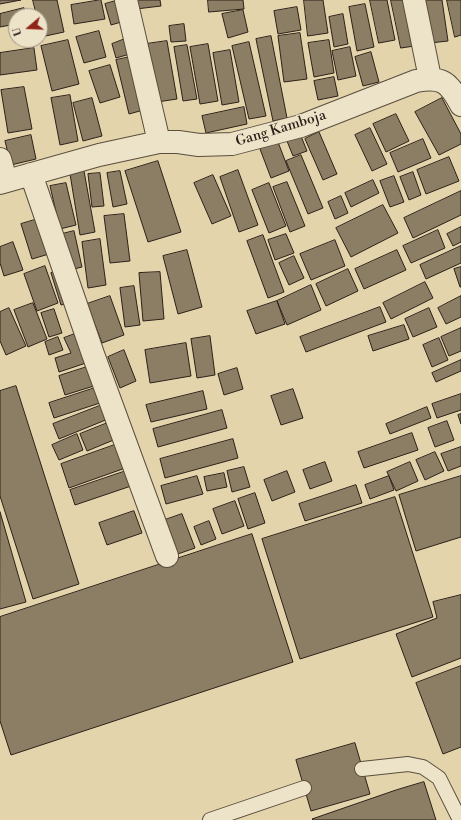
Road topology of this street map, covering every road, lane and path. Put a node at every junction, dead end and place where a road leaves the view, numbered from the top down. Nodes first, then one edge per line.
1 (126, 0) edge
2 (414, 0) edge
3 (430, 78) junction
4 (459, 101) edge
5 (159, 142) junction
6 (0, 159) edge
7 (31, 174) junction
8 (3, 182) edge
9 (167, 556) dead end
10 (362, 768) dead end
11 (304, 788) dead end
12 (210, 820) edge
13 (460, 820) edge

1 - 5 street
2 - 3 street
3 - 4 street
3 - 5 street, Gang Kamboja
5 - 7 street, Gang Kamboja
6 - 8 street
7 - 8 street, Gang Kamboja
7 - 9 street
10 - 13 lane
11 - 12 lane

